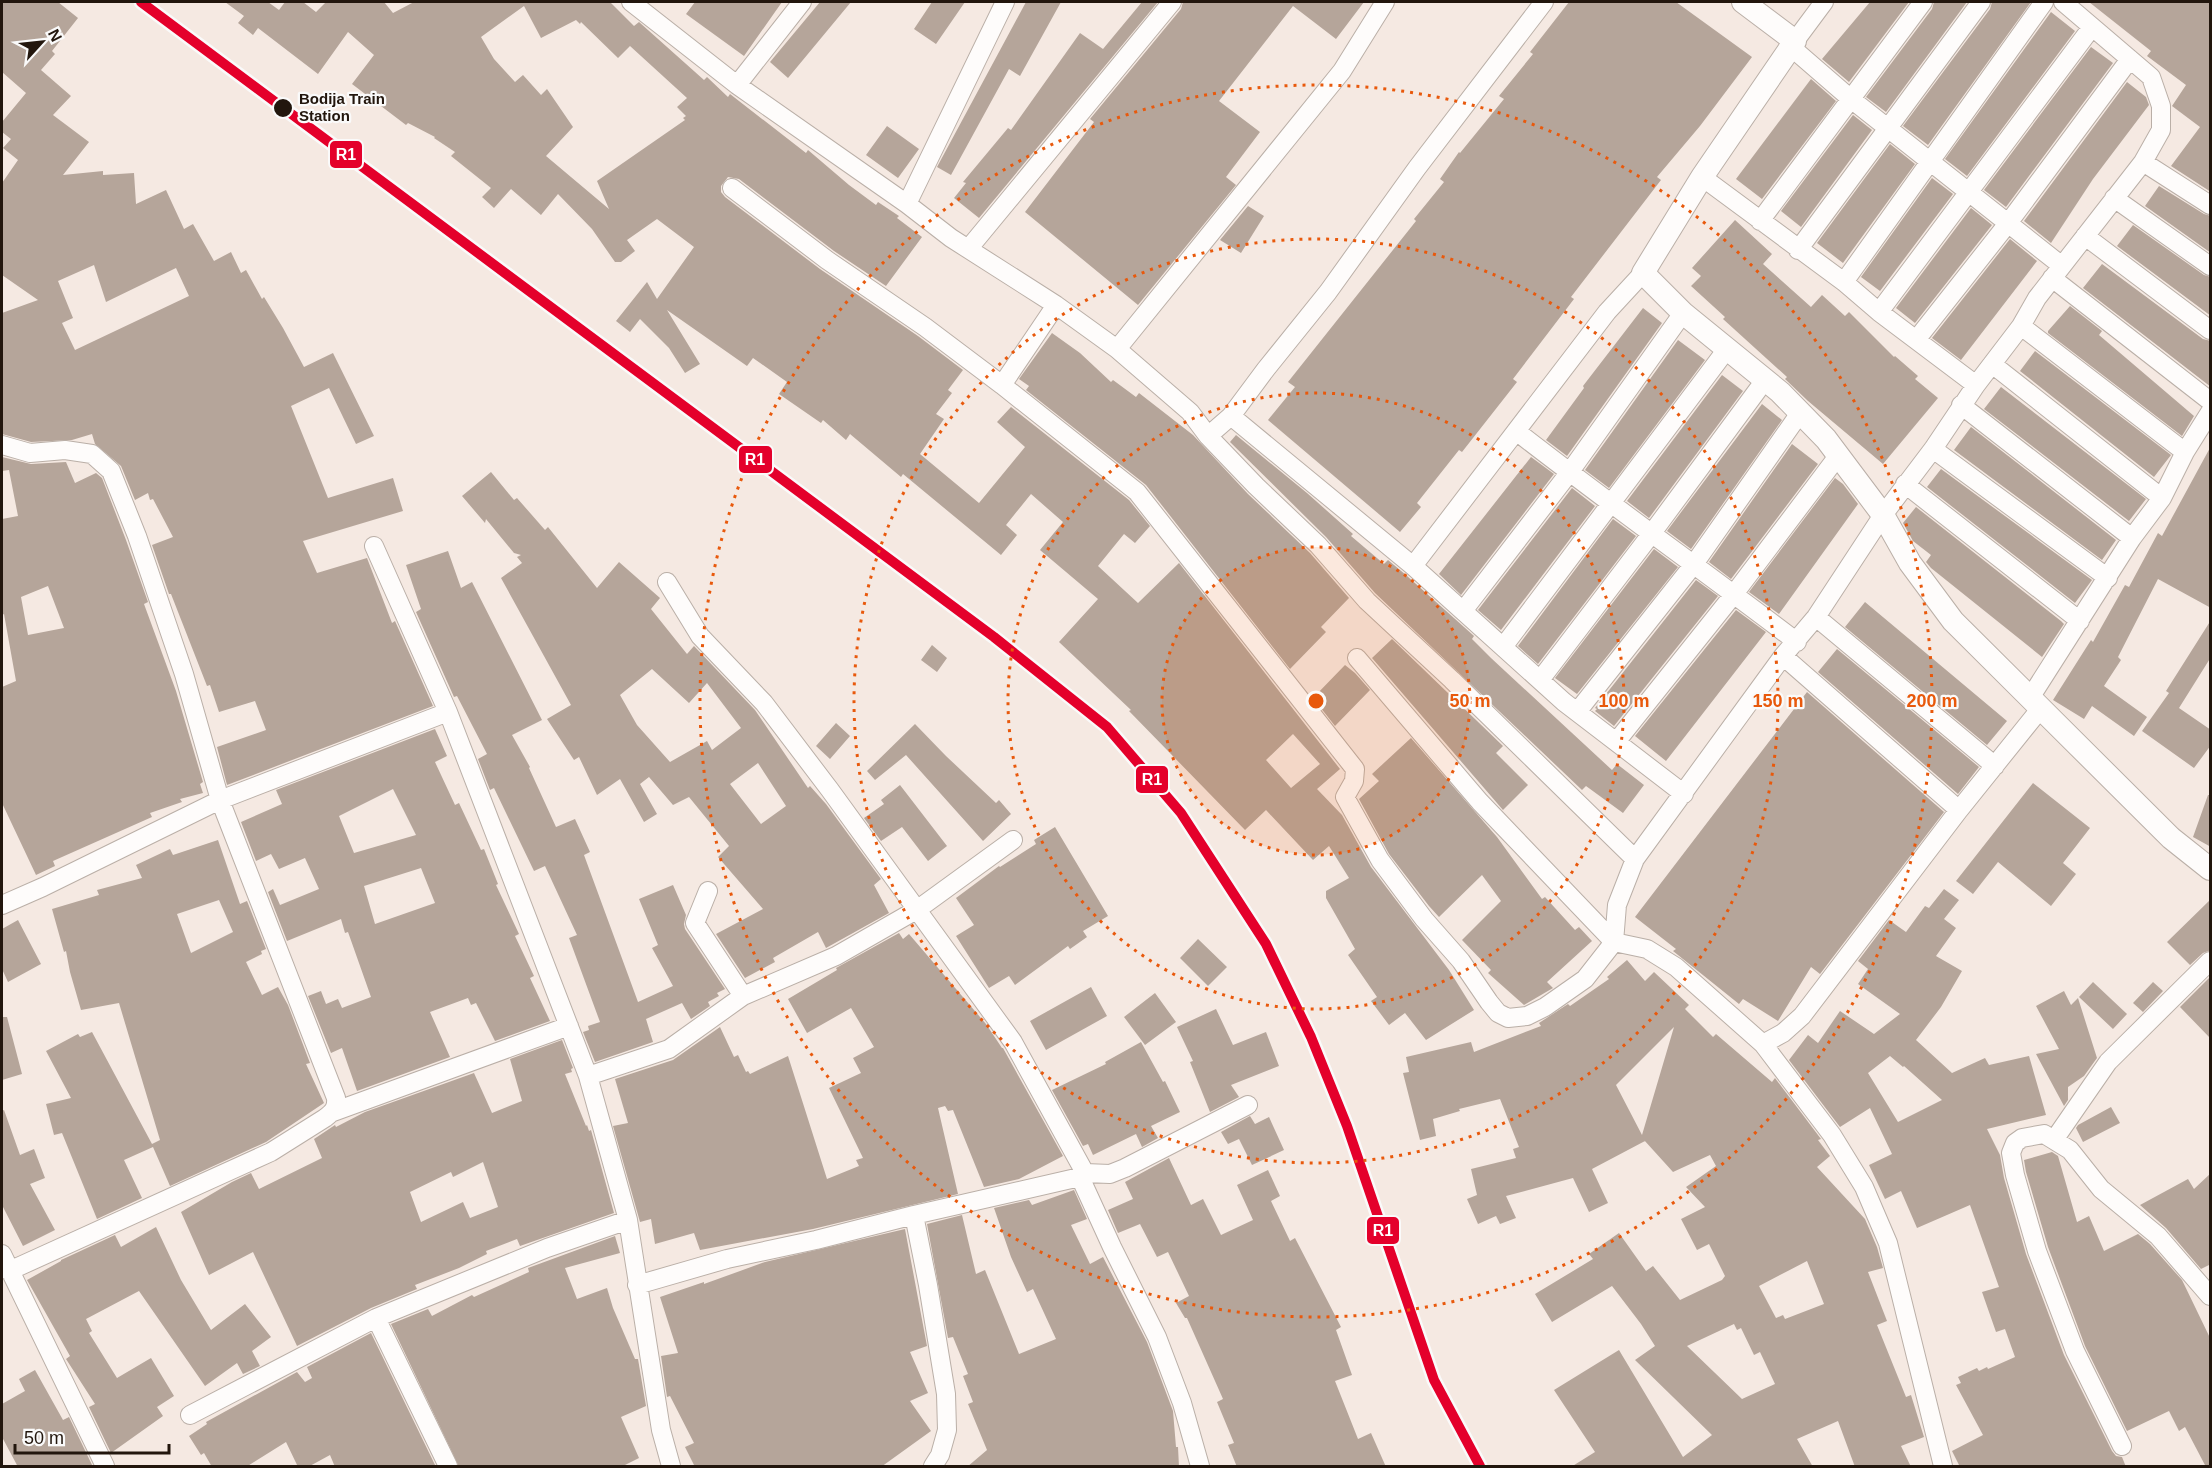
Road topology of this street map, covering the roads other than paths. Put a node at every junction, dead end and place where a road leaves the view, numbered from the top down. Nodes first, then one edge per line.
1 (631, 2) edge
2 (802, 2) edge
3 (1005, 2) edge
4 (1172, 2) edge
5 (1385, 2) edge
6 (1544, 2) edge
7 (1743, 2) edge
8 (1824, 2) edge
9 (1923, 2) edge
10 (1981, 2) edge
11 (2044, 2) edge
12 (2063, 2) edge
13 (2092, 27) junction
14 (1793, 44) junction
15 (2130, 59) junction
16 (737, 85) junction
17 (1851, 99) junction
18 (1888, 128) junction
19 (1931, 162) junction
20 (2143, 162) junction
21 (1702, 177) junction
22 (732, 188) dead end
23 (1970, 192) junction
24 (2114, 198) junction
25 (908, 204) junction
26 (2211, 206) edge
27 (1760, 221) junction
28 (2009, 222) junction
29 (2085, 236) junction
30 (969, 248) junction
31 (1798, 250) junction
32 (2211, 266) edge
33 (2057, 272) junction
34 (1643, 273) junction
35 (1844, 282) junction
36 (1056, 305) junction
37 (1879, 312) junction
38 (1683, 313) junction
39 (2021, 326) junction
40 (2211, 330) edge
41 (1916, 340) junction
42 (1117, 349) junction
43 (1727, 349) junction
44 (1992, 364) junction
45 (1765, 380) junction
46 (1002, 385) junction
47 (1976, 385) junction
48 (2211, 401) edge
49 (1961, 405) junction
50 (2211, 412) edge
51 (1800, 413) junction
52 (1231, 416) junction
53 (1516, 431) junction
54 (1208, 436) junction
55 (2, 445) edge
56 (1933, 449) junction
57 (2185, 452) junction
58 (1838, 456) junction
59 (1569, 472) junction
60 (1905, 484) junction
61 (2162, 498) junction
62 (1611, 502) junction
63 (1883, 515) junction
64 (1652, 533) junction
65 (2132, 538) junction
66 (374, 546) dead end
67 (1694, 564) junction
68 (1413, 566) junction
69 (2108, 578) junction
70 (667, 582) dead end
71 (1734, 594) junction
72 (1463, 611) junction
73 (1816, 617) junction
74 (2080, 621) junction
75 (1797, 642) junction
76 (1503, 646) junction
77 (1784, 656) junction
78 (1357, 657) dead end
79 (1540, 680) junction
80 (2036, 703) junction
81 (448, 712) junction
82 (1577, 712) junction
83 (1617, 742) junction
84 (1995, 766) junction
85 (1684, 794) junction
86 (220, 800) junction
87 (1959, 810) junction
88 (1013, 840) dead end
89 (1635, 859) junction
90 (2211, 870) edge
91 (708, 891) dead end
92 (2, 904) edge
93 (918, 909) junction
94 (1614, 942) junction
95 (2211, 961) edge
96 (743, 996) junction
97 (569, 1026) junction
98 (1763, 1044) junction
99 (588, 1076) junction
100 (1248, 1105) dead end
101 (333, 1112) junction
102 (2054, 1140) junction
103 (1083, 1175) junction
104 (914, 1215) junction
105 (628, 1220) junction
106 (2, 1254) edge
107 (9, 1271) junction
108 (638, 1285) junction
109 (2211, 1296) edge
110 (376, 1318) junction
111 (190, 1416) dead end
112 (2122, 1446) dead end
113 (105, 1467) edge
114 (448, 1467) edge
115 (671, 1467) edge
116 (933, 1467) edge
117 (1200, 1467) edge
118 (1943, 1467) edge

1 - 16 street
2 - 16 street
3 - 25 street
4 - 30 street
5 - 42 street
6 - 52 street
7 - 14 street
8 - 14 street
9 - 17 street
10 - 18 street
11 - 19 street
12 - 13 street
13 - 15 street
13 - 23 street
14 - 17 street
14 - 21 street
15 - 20 street
15 - 28 street
16 - 25 street
17 - 18 street
17 - 27 street
18 - 19 street
18 - 31 street
19 - 23 street
19 - 35 street
20 - 24 street
20 - 26 street
21 - 27 street
21 - 34 street
22 - 46 street
23 - 28 street
23 - 37 street
24 - 29 street
24 - 32 street
25 - 30 street
27 - 31 street
28 - 33 street
28 - 41 street
29 - 33 street
29 - 40 street
30 - 36 street
31 - 35 street
33 - 39 street
33 - 48 street
34 - 38 street
34 - 53 street
35 - 37 street
36 - 42 street
36 - 46 street
37 - 41 street
38 - 43 street
38 - 59 street
39 - 44 street
39 - 57 street
41 - 47 street
42 - 54 street
43 - 45 street
43 - 62 street
44 - 47 street
44 - 61 street
45 - 51 street
45 - 64 street
46 - 94 street
47 - 49 street
49 - 56 street
49 - 65 street
50 - 57 street
51 - 58 street
51 - 67 street
52 - 54 street
52 - 68 street
53 - 59 street
53 - 68 street
54 - 89 street
55 - 86 street
56 - 60 street
56 - 69 street
57 - 61 street
58 - 63 street
58 - 71 street
59 - 62 street
59 - 72 street
60 - 63 street
60 - 74 street
61 - 65 street
62 - 64 street
62 - 76 street
63 - 73 street
63 - 80 street
64 - 67 street
64 - 79 street
65 - 69 street
66 - 81 street
67 - 71 street
67 - 82 street
68 - 72 street
69 - 74 street
70 - 93 street
71 - 75 street
71 - 83 street
72 - 76 street
73 - 75 street
73 - 84 street
74 - 80 street
75 - 77 street
76 - 79 street
77 - 85 street
77 - 87 street
78 - 94 street
79 - 82 street
80 - 84 street
80 - 90 street
81 - 86 street
81 - 97 street
82 - 83 street
83 - 85 street
84 - 87 street
85 - 89 street
86 - 92 street
86 - 101 street
87 - 98 street
88 - 93 street
89 - 94 street
91 - 96 street
93 - 96 street
93 - 103 street
94 - 98 street
95 - 102 street
96 - 99 street
97 - 99 street
97 - 101 street
98 - 118 street
99 - 105 street
100 - 103 street
101 - 107 street
102 - 109 street
102 - 112 street
103 - 104 street
103 - 117 street
104 - 108 street
104 - 116 street
105 - 108 street
105 - 110 street
106 - 107 street
107 - 113 street
108 - 115 street
110 - 111 street
110 - 114 street

